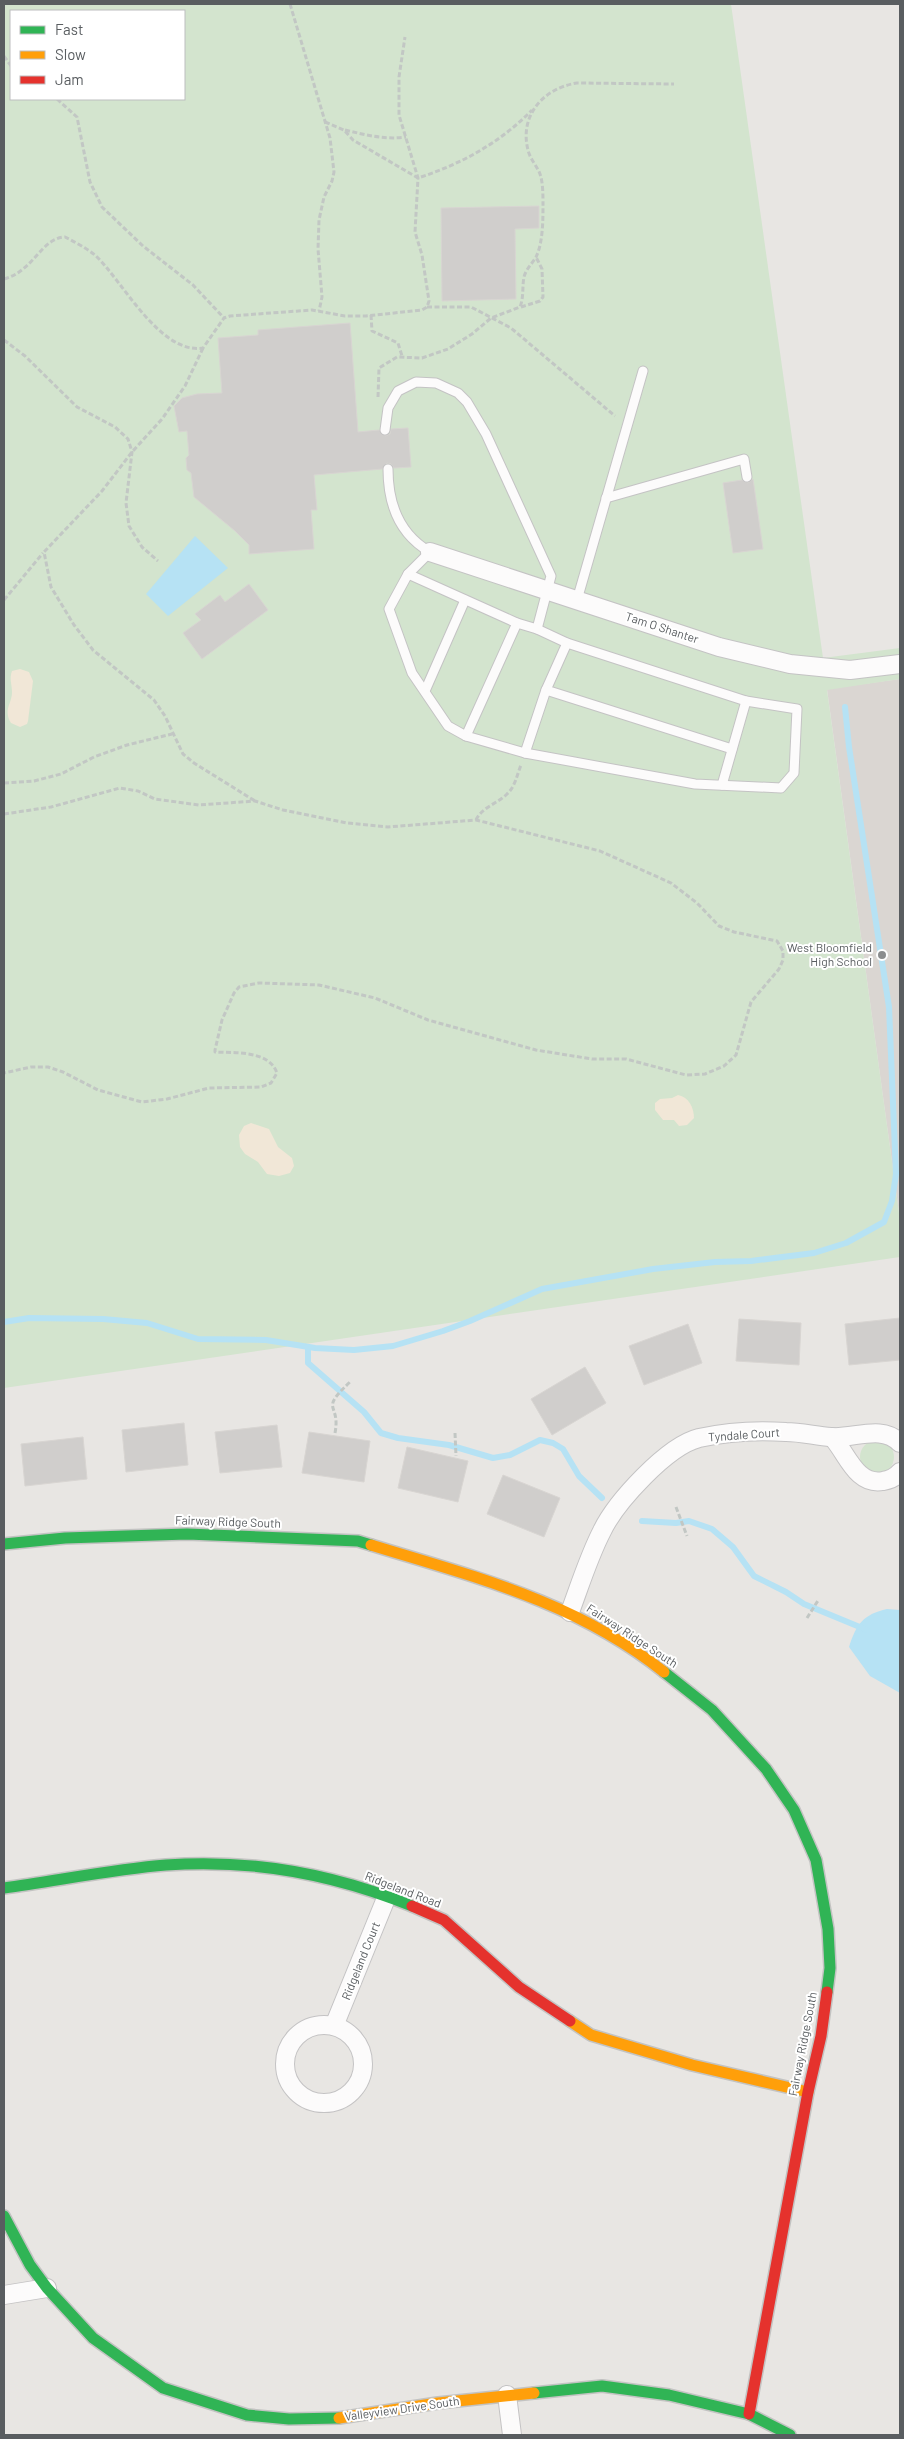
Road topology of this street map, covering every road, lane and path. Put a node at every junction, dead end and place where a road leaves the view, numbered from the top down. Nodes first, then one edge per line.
1 (290, 4) edge
2 (405, 37) dead end
3 (674, 84) dead end
4 (58, 100) edge
5 (536, 106) junction
6 (325, 122) junction
7 (344, 130) junction
8 (406, 137) junction
9 (418, 178) junction
10 (536, 257) junction
11 (4, 279) edge
12 (427, 307) junction
13 (520, 307) junction
14 (319, 311) junction
15 (371, 315) junction
16 (224, 318) junction
17 (492, 318) junction
18 (4, 340) edge
19 (203, 348) junction
20 (402, 356) junction
21 (643, 371) dead end
22 (388, 408) junction
23 (627, 426) junction
24 (385, 430) dead end
25 (132, 452) junction
26 (388, 469) dead end
27 (747, 477) dead end
28 (606, 498) junction
29 (44, 552) junction
30 (430, 552) junction
31 (158, 561) dead end
32 (408, 574) junction
33 (547, 590) junction
34 (4, 600) edge
35 (465, 600) junction
36 (577, 600) junction
37 (516, 623) junction
38 (537, 629) junction
39 (567, 643) junction
40 (900, 664) edge
41 (546, 690) junction
42 (425, 691) junction
43 (746, 701) junction
44 (172, 734) junction
45 (466, 736) junction
46 (732, 749) junction
47 (525, 753) junction
48 (4, 783) edge
49 (722, 785) junction
50 (256, 801) junction
51 (4, 814) edge
52 (476, 820) junction
53 (4, 1073) edge
54 (350, 1382) dead end
55 (335, 1433) dead end
56 (455, 1433) dead end
57 (832, 1437) junction
58 (900, 1443) edge
59 (456, 1456) dead end
60 (900, 1472) edge
61 (676, 1507) dead end
62 (687, 1536) dead end
63 (4, 1544) edge
64 (819, 1599) dead end
65 (570, 1612) junction
66 (807, 1618) dead end
67 (4, 1888) edge
68 (387, 1896) junction
69 (334, 2026) junction
70 (808, 2092) junction
71 (4, 2216) edge
72 (47, 2288) junction
73 (4, 2295) edge
74 (507, 2395) junction
75 (749, 2414) junction
76 (512, 2435) edge
77 (790, 2435) edge

1 - 6 path
2 - 8 path
3 - 5 path
4 - 16 path
5 - 9 path
5 - 10 path
6 - 7 path
6 - 14 path
7 - 8 path
7 - 9 path
8 - 9 path
9 - 12 path
10 - 13 path
10 - 13 path
11 - 19 path
12 - 15 path
12 - 17 path
13 - 17 path
14 - 15 path
14 - 16 path
15 - 20 path
16 - 19 path
17 - 20 path
17 - 23 path
18 - 25 path
19 - 25 path
20 - 22 path
21 - 23 lane
22 - 24 lane
22 - 33 lane
23 - 28 lane
25 - 29 path
25 - 31 path
26 - 30 lane
27 - 28 lane
28 - 36 lane
29 - 34 path
29 - 44 path
30 - 32 lane
30 - 33 street, Tam O Shanter
32 - 35 lane
32 - 42 lane
33 - 36 street, Tam O Shanter
33 - 38 lane
35 - 37 lane
35 - 42 lane
36 - 40 street, Tam O Shanter
37 - 38 lane
37 - 45 lane
38 - 39 lane
39 - 41 lane
39 - 43 lane
41 - 46 lane
41 - 47 lane
42 - 45 lane
43 - 46 lane
43 - 49 lane
44 - 48 path
44 - 50 path
45 - 47 lane
46 - 49 lane
47 - 49 lane
47 - 52 path
50 - 51 path
50 - 52 path
52 - 53 path
54 - 55 path
56 - 59 path
57 - 58 street, Tyndale Court
57 - 60 street
57 - 65 street, Tyndale Court
61 - 62 path
63 - 65 street, Fairway Ridge South
64 - 66 path
65 - 70 street, Fairway Ridge South
67 - 68 street, Ridgeland Road
68 - 69 street, Ridgeland Court
68 - 70 street, Ridgeland Road
69 - 69 street
70 - 75 street, Fairway Ridge South
71 - 72 street, Valleyview Drive South
72 - 73 street
72 - 74 street, Valleyview Drive South
74 - 75 street, Valleyview Drive South
74 - 76 street
75 - 77 street, Valleyview Drive South

